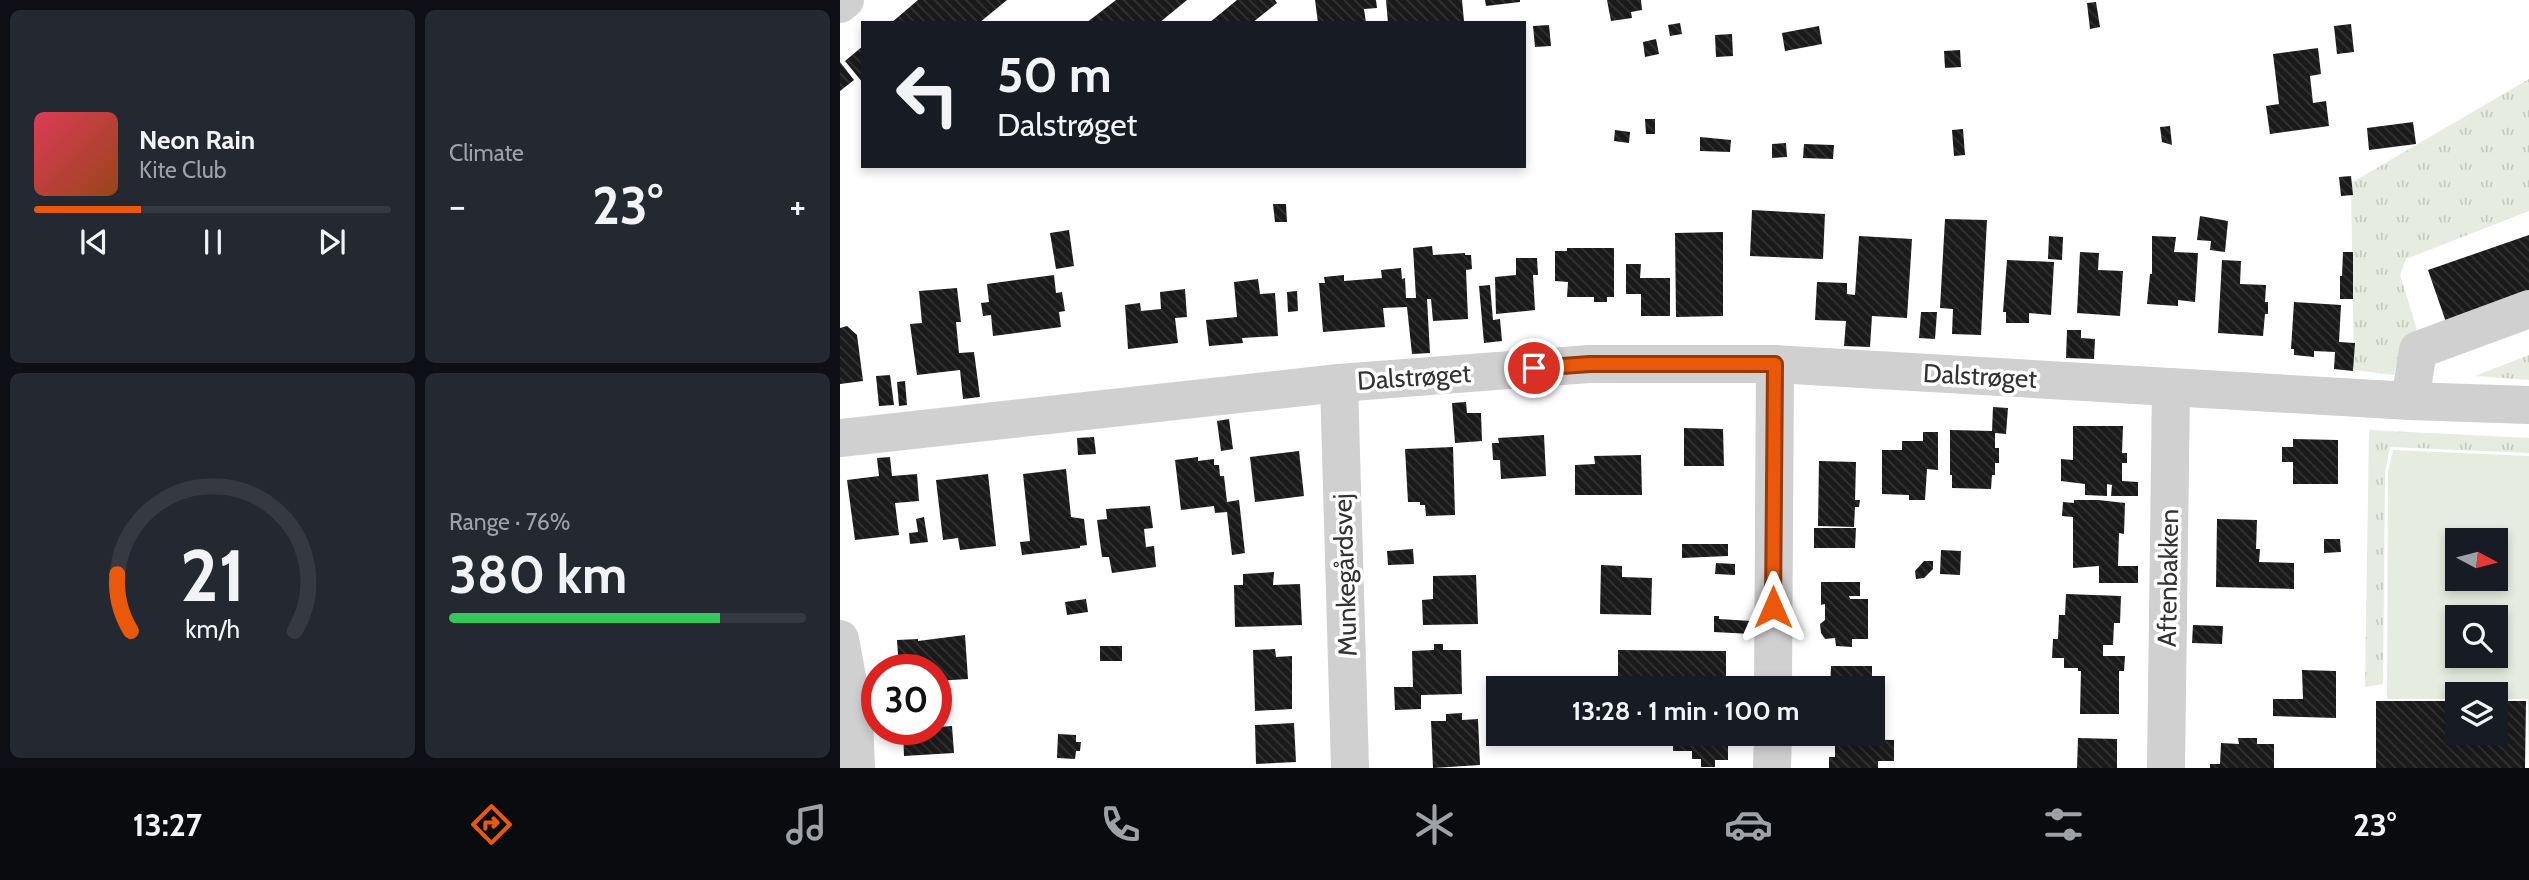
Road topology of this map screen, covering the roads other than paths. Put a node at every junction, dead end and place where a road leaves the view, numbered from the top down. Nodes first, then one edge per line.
1 (845, 0) edge
2 (840, 4) edge
3 (2529, 309) edge
4 (1775, 364) junction
5 (1339, 383) junction
6 (2171, 387) junction
7 (2410, 401) junction
8 (2529, 405) edge
9 (840, 438) edge
10 (840, 639) edge
11 (1773, 676) edge
12 (1773, 746) edge
13 (856, 768) edge
14 (1350, 768) edge
15 (1772, 768) edge
16 (2166, 768) edge

1 - 2 street
3 - 7 street
4 - 5 street, Dalstrøget
4 - 6 street, Dalstrøget
4 - 11 street
5 - 9 street, Dalstrøget
5 - 14 street, Munkegårdsvej
6 - 7 street, Dalstrøget
6 - 16 street, Aftenbakken
7 - 8 street, Dalstrøget
10 - 13 street
12 - 15 street

